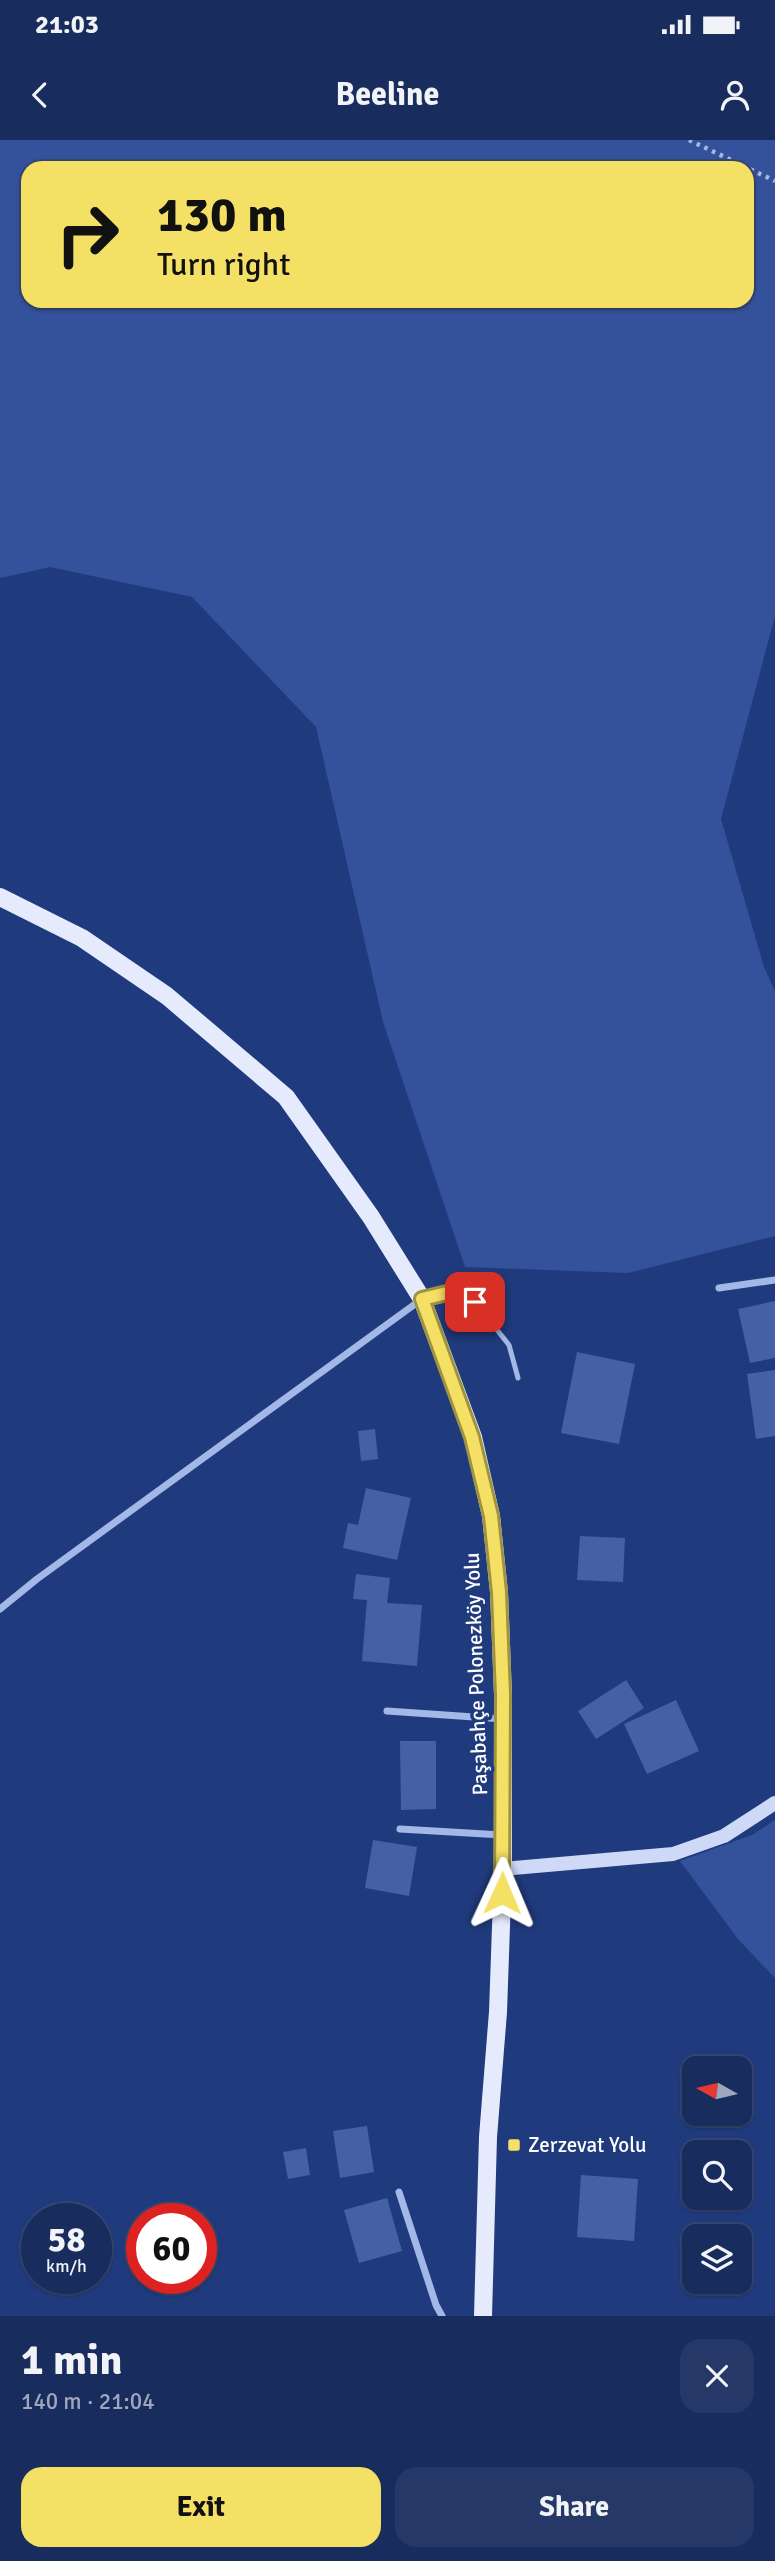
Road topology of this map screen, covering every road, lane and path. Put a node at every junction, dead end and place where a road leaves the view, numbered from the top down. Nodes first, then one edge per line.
1 (690, 140) edge
2 (734, 161) edge
3 (754, 171) edge
4 (775, 181) edge
5 (0, 897) edge
6 (775, 1280) edge
7 (719, 1288) dead end
8 (422, 1299) junction
9 (518, 1378) dead end
10 (0, 1609) edge
11 (387, 1711) dead end
12 (503, 1719) junction
13 (775, 1803) edge
14 (400, 1829) dead end
15 (503, 1835) junction
16 (503, 1869) junction
17 (399, 2192) dead end
18 (442, 2316) edge
19 (483, 2316) edge

1 - 2 path
3 - 4 path
5 - 8 main road, Paşabahçe Polonezköy Yolu
6 - 7 street
8 - 9 lane
8 - 10 street
8 - 12 main road, Paşabahçe Polonezköy Yolu
11 - 12 street
12 - 15 main road, Paşabahçe Polonezköy Yolu
13 - 16 street
14 - 15 street
15 - 16 main road, Paşabahçe Polonezköy Yolu
16 - 19 main road, Paşabahçe Polonezköy Yolu
17 - 18 street

